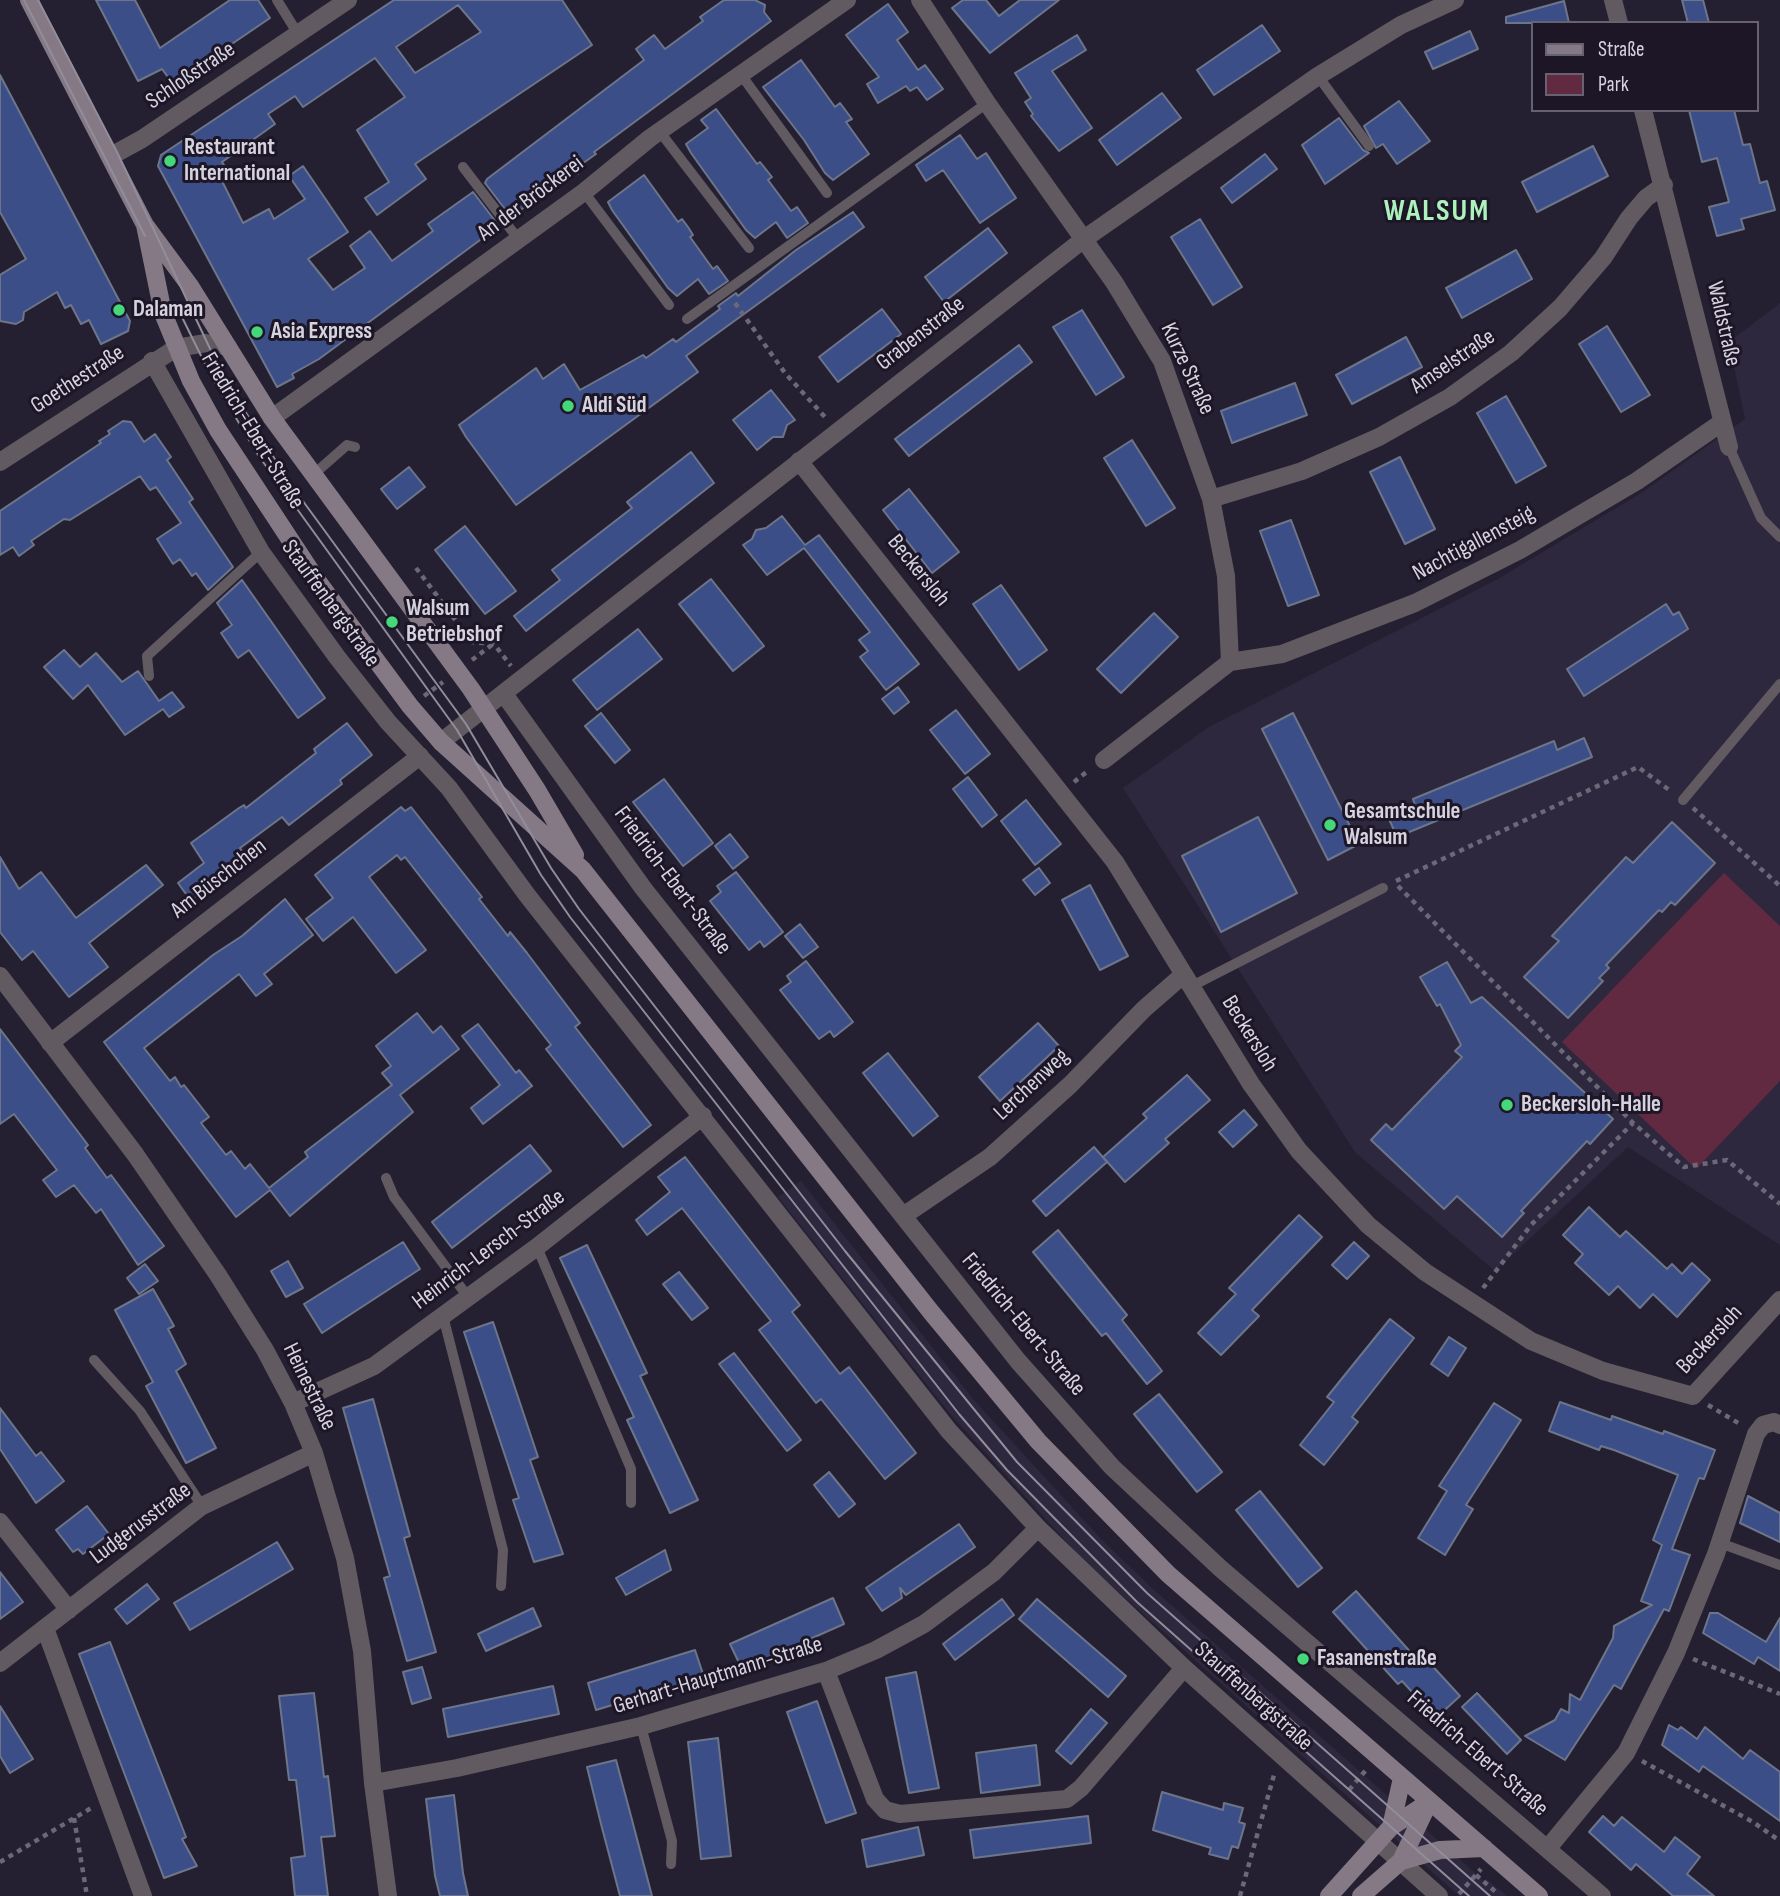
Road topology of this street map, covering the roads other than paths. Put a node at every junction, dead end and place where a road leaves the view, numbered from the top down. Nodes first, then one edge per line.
1 (29, 0) edge
2 (277, 0) edge
3 (348, 0) edge
4 (847, 0) edge
5 (920, 0) edge
6 (1455, 0) edge
7 (1613, 0) edge
8 (1618, 21) edge
9 (298, 34) junction
10 (742, 76) junction
11 (1318, 76) junction
12 (987, 103) junction
13 (1644, 112) edge
14 (660, 132) junction
15 (1369, 146) dead end
16 (111, 156) junction
17 (463, 167) dead end
18 (1664, 185) junction
19 (584, 192) junction
20 (827, 193) dead end
21 (145, 225) junction
22 (1084, 239) junction
23 (519, 240) junction
24 (749, 248) dead end
25 (669, 305) dead end
26 (687, 319) dead end
27 (228, 347) junction
28 (176, 348) junction
29 (152, 361) junction
30 (272, 418) junction
31 (1721, 423) junction
32 (355, 447) dead end
33 (1729, 447) joint
34 (799, 461) junction
35 (0, 462) edge
36 (313, 475) junction
37 (1211, 499) junction
38 (1780, 537) edge
39 (261, 552) junction
40 (1230, 662) junction
41 (149, 676) dead end
42 (1780, 684) edge
43 (504, 694) junction
44 (485, 709) junction
45 (441, 742) junction
46 (420, 756) junction
47 (1104, 760) road end
48 (1683, 800) road end
49 (583, 870) junction
50 (1383, 888) dead end
51 (0, 976) edge
52 (1186, 981) junction
53 (50, 1043) junction
54 (703, 1116) junction
55 (386, 1178) dead end
56 (904, 1216) junction
57 (537, 1247) junction
58 (468, 1297) junction
59 (1780, 1300) edge
60 (443, 1316) junction
61 (94, 1360) dead end
62 (293, 1403) junction
63 (1780, 1424) edge
64 (314, 1453) junction
65 (631, 1503) dead end
66 (202, 1506) junction
67 (0, 1522) edge
68 (1038, 1528) junction
69 (1720, 1543) junction
70 (1780, 1565) edge
71 (501, 1586) dead end
72 (69, 1610) junction
73 (45, 1628) junction
74 (0, 1663) edge
75 (1184, 1668) junction
76 (826, 1671) junction
77 (641, 1726) junction
78 (1402, 1777) junction
79 (373, 1783) junction
80 (1429, 1802) junction
81 (1391, 1827) junction
82 (1380, 1842) junction
83 (1484, 1848) junction
84 (1548, 1848) junction
85 (1401, 1861) junction
86 (671, 1864) dead end
87 (143, 1896) edge
88 (388, 1896) edge
89 (1329, 1896) edge
90 (1360, 1896) edge
91 (1439, 1896) edge
92 (1539, 1896) edge
93 (1602, 1896) edge

1 - 16 main road
2 - 9 lane
3 - 9 street, Schloßstraße
4 - 10 street, An der Bröckerei
5 - 12 street, Kurze Straße
6 - 11 street, Grabenstraße
7 - 8 street
9 - 16 street, Schloßstraße
10 - 14 street, An der Bröckerei
10 - 20 lane
11 - 15 lane
11 - 22 street, Grabenstraße
12 - 22 street, Kurze Straße
12 - 26 lane
13 - 18 street, Waldstraße
14 - 19 street, An der Bröckerei
14 - 24 lane
16 - 21 main road
17 - 23 lane
18 - 31 street, Waldstraße
18 - 37 street, Amselstraße
19 - 23 street, An der Bröckerei
19 - 25 lane
21 - 27 main road, Friedrich-Ebert-Straße
21 - 28 main road, Friedrich-Ebert-Straße
22 - 34 street, Grabenstraße
22 - 37 street, Kurze Straße
23 - 30 street, An der Bröckerei
27 - 28 street, Goethestraße
27 - 30 main road, Friedrich-Ebert-Straße
28 - 29 street, Goethestraße
28 - 45 main road, Friedrich-Ebert-Straße
29 - 35 street, Goethestraße
29 - 39 street, Stauffenbergstraße
30 - 36 main road, Friedrich-Ebert-Straße
31 - 33 street, Waldstraße
31 - 40 street, Nachtigallensteig
32 - 36 lane
33 - 38 lane, Waldstraße
34 - 43 street, Grabenstraße
34 - 52 street, Beckersloh
36 - 44 main road, Friedrich-Ebert-Straße
37 - 40 street, Kurze Straße
39 - 41 lane
39 - 46 street, Stauffenbergstraße
40 - 47 street
42 - 48 lane
43 - 44 street, Grabenstraße
43 - 56 street, Friedrich-Ebert-Straße
44 - 45 street, Grabenstraße
44 - 49 main road, Friedrich-Ebert-Straße
45 - 49 main road, Friedrich-Ebert-Straße
46 - 53 street, Am Büschchen
46 - 54 street, Stauffenbergstraße
49 - 78 main road, Friedrich-Ebert-Straße
50 - 52 lane
51 - 53 street, Heinestraße
52 - 56 street, Lerchenweg
52 - 59 street, Beckersloh
53 - 62 street, Heinestraße
54 - 57 street, Heinrich-Lersch-Straße
54 - 68 street, Stauffenbergstraße
55 - 58 lane
56 - 84 street, Friedrich-Ebert-Straße
57 - 58 street, Heinrich-Lersch-Straße
57 - 65 lane
58 - 60 street, Heinrich-Lersch-Straße
60 - 62 street, Heinrich-Lersch-Straße
60 - 71 lane
61 - 66 lane
62 - 64 street, Heinestraße
63 - 69 street
64 - 66 street, Ludgerusstraße
64 - 79 street, Heinestraße
66 - 72 street, Ludgerusstraße
67 - 72 street
68 - 75 street, Stauffenbergstraße
68 - 76 street, Gerhart-Hauptmann-Straße
69 - 70 lane
69 - 84 street
72 - 73 street, Ludgerusstraße
73 - 74 street, Ludgerusstraße
73 - 87 street
75 - 76 street
75 - 82 street, Stauffenbergstraße
76 - 77 street, Gerhart-Hauptmann-Straße
77 - 79 street, Gerhart-Hauptmann-Straße
77 - 86 lane
78 - 80 main road, Friedrich-Ebert-Straße
78 - 81 main road
79 - 88 street, Heinestraße
80 - 81 main road
80 - 83 main road, Friedrich-Ebert-Straße
80 - 85 main road
81 - 82 main road
82 - 85 street, Stauffenbergstraße
82 - 89 main road
83 - 85 main road
83 - 92 main road, Friedrich-Ebert-Straße
84 - 93 street, Friedrich-Ebert-Straße
85 - 90 main road
85 - 91 street, Stauffenbergstraße

